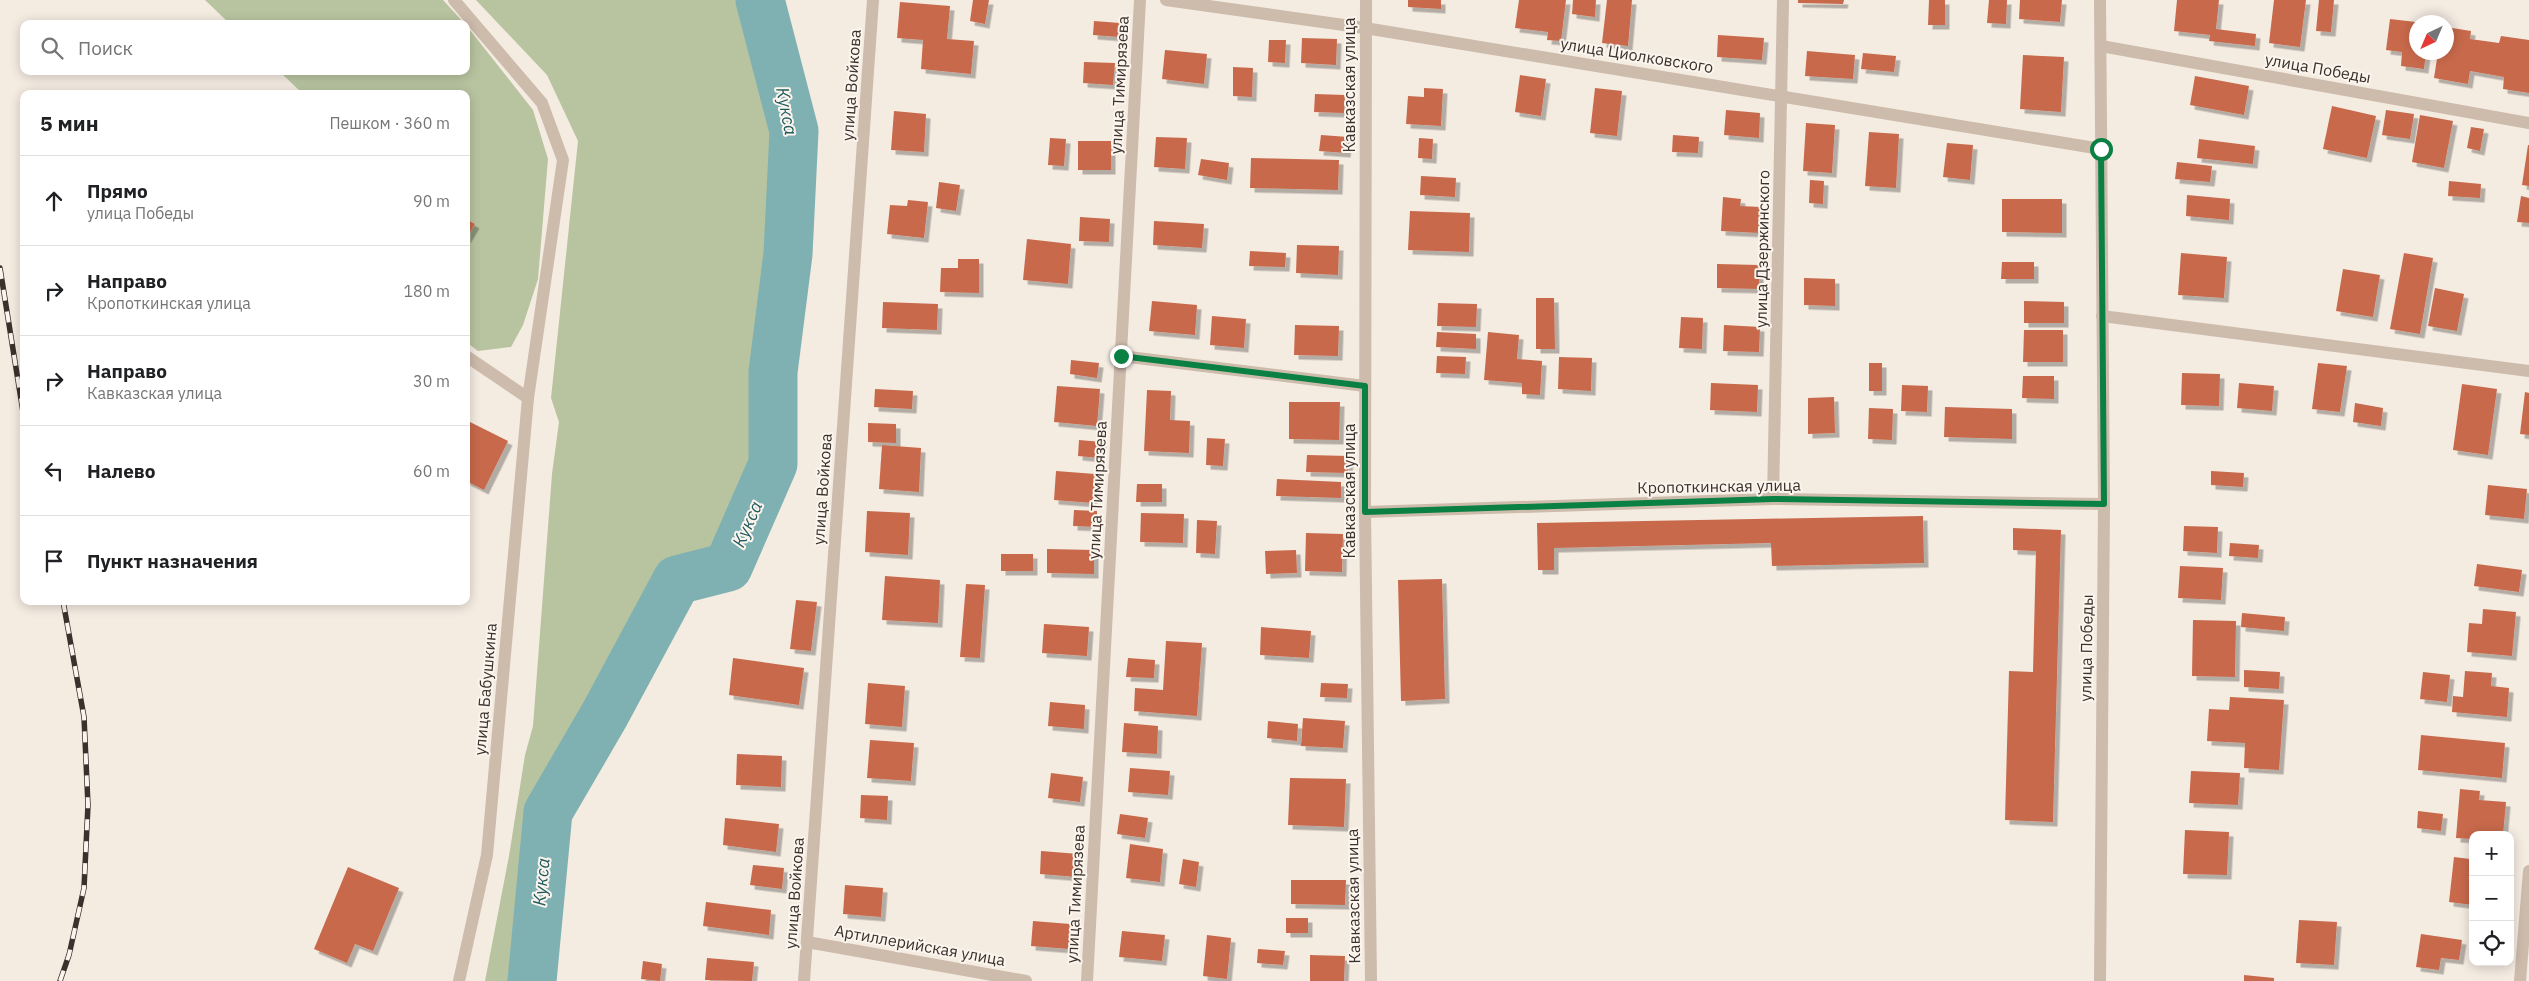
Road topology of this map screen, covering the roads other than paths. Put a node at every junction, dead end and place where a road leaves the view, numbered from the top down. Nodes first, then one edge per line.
1 (454, 0) edge
2 (873, 0) edge
3 (1140, 0) edge
4 (1166, 0) edge
5 (1366, 0) edge
6 (1783, 0) edge
7 (2100, 0) edge
8 (1365, 28) junction
9 (2101, 46) junction
10 (1781, 94) junction
11 (2529, 123) edge
12 (2101, 149) junction
13 (2102, 316) junction
14 (1121, 356) junction
15 (470, 359) edge
16 (2529, 371) edge
17 (1365, 386) junction
18 (528, 398) junction
19 (1773, 499) junction
20 (2104, 504) junction
21 (1365, 512) junction
22 (2529, 871) edge
23 (807, 942) junction
24 (459, 981) edge
25 (804, 981) edge
26 (1026, 981) edge
27 (1087, 981) edge
28 (1371, 981) edge
29 (2100, 981) edge
30 (2520, 981) edge

1 - 18 street, улица Бабушкина
2 - 23 street, улица Войкова
3 - 14 street, улица Тимирязева
4 - 8 street, улица Циолковского
5 - 8 street, Кавказская улица
6 - 10 street, улица Дзержинского
7 - 9 street, улица Победы
8 - 10 street, улица Циолковского
8 - 17 street, Кавказская улица
9 - 11 street, улица Победы
9 - 12 street, улица Победы
10 - 12 street, улица Циолковского
10 - 19 street, улица Дзержинского
12 - 13 street, улица Победы
13 - 16 street
13 - 20 street, улица Победы
14 - 17 street
14 - 27 street, улица Тимирязева
15 - 18 street
17 - 21 street, Кавказская улица
18 - 24 street, улица Бабушкина
19 - 20 street, Кропоткинская улица
19 - 21 street, Кропоткинская улица
20 - 29 street, улица Победы
21 - 28 street, Кавказская улица
22 - 30 street
23 - 25 street, улица Войкова
23 - 26 street, Артиллерийская улица

